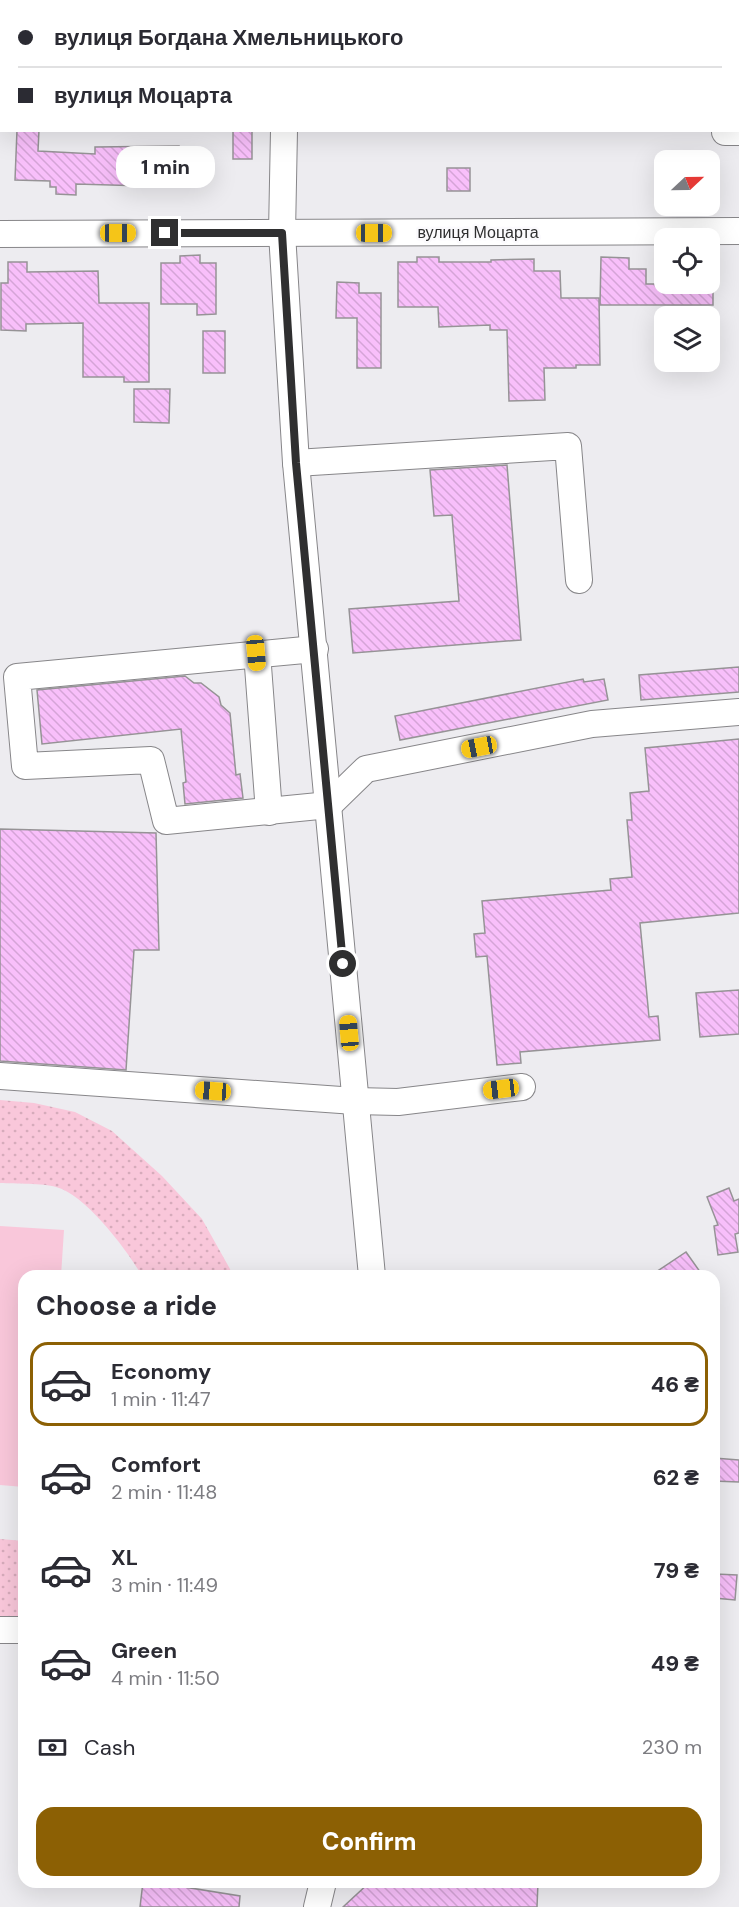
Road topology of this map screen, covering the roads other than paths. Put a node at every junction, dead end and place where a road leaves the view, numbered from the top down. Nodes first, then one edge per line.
1 (284, 132) edge
2 (739, 231) edge
3 (282, 233) junction
4 (0, 234) edge
5 (296, 463) junction
6 (579, 580) dead end
7 (315, 649) junction
8 (256, 653) junction
9 (739, 712) edge
10 (329, 805) junction
11 (270, 812) junction
12 (0, 1076) edge
13 (522, 1087) dead end
14 (355, 1101) junction
15 (371, 1270) edge
16 (0, 1630) edge
17 (18, 1630) edge
18 (309, 1888) edge
19 (322, 1888) edge
20 (307, 1907) edge
21 (317, 1907) edge

1 - 3 street
2 - 3 street, вулиця Моцарта
3 - 4 street, вулиця Моцарта
3 - 5 street
5 - 6 street
5 - 7 street
7 - 8 street
7 - 10 street
8 - 11 street
8 - 11 street
9 - 10 street
10 - 11 street
10 - 14 street
12 - 14 street
13 - 14 street
14 - 15 street
16 - 17 street
18 - 20 street
19 - 21 street

